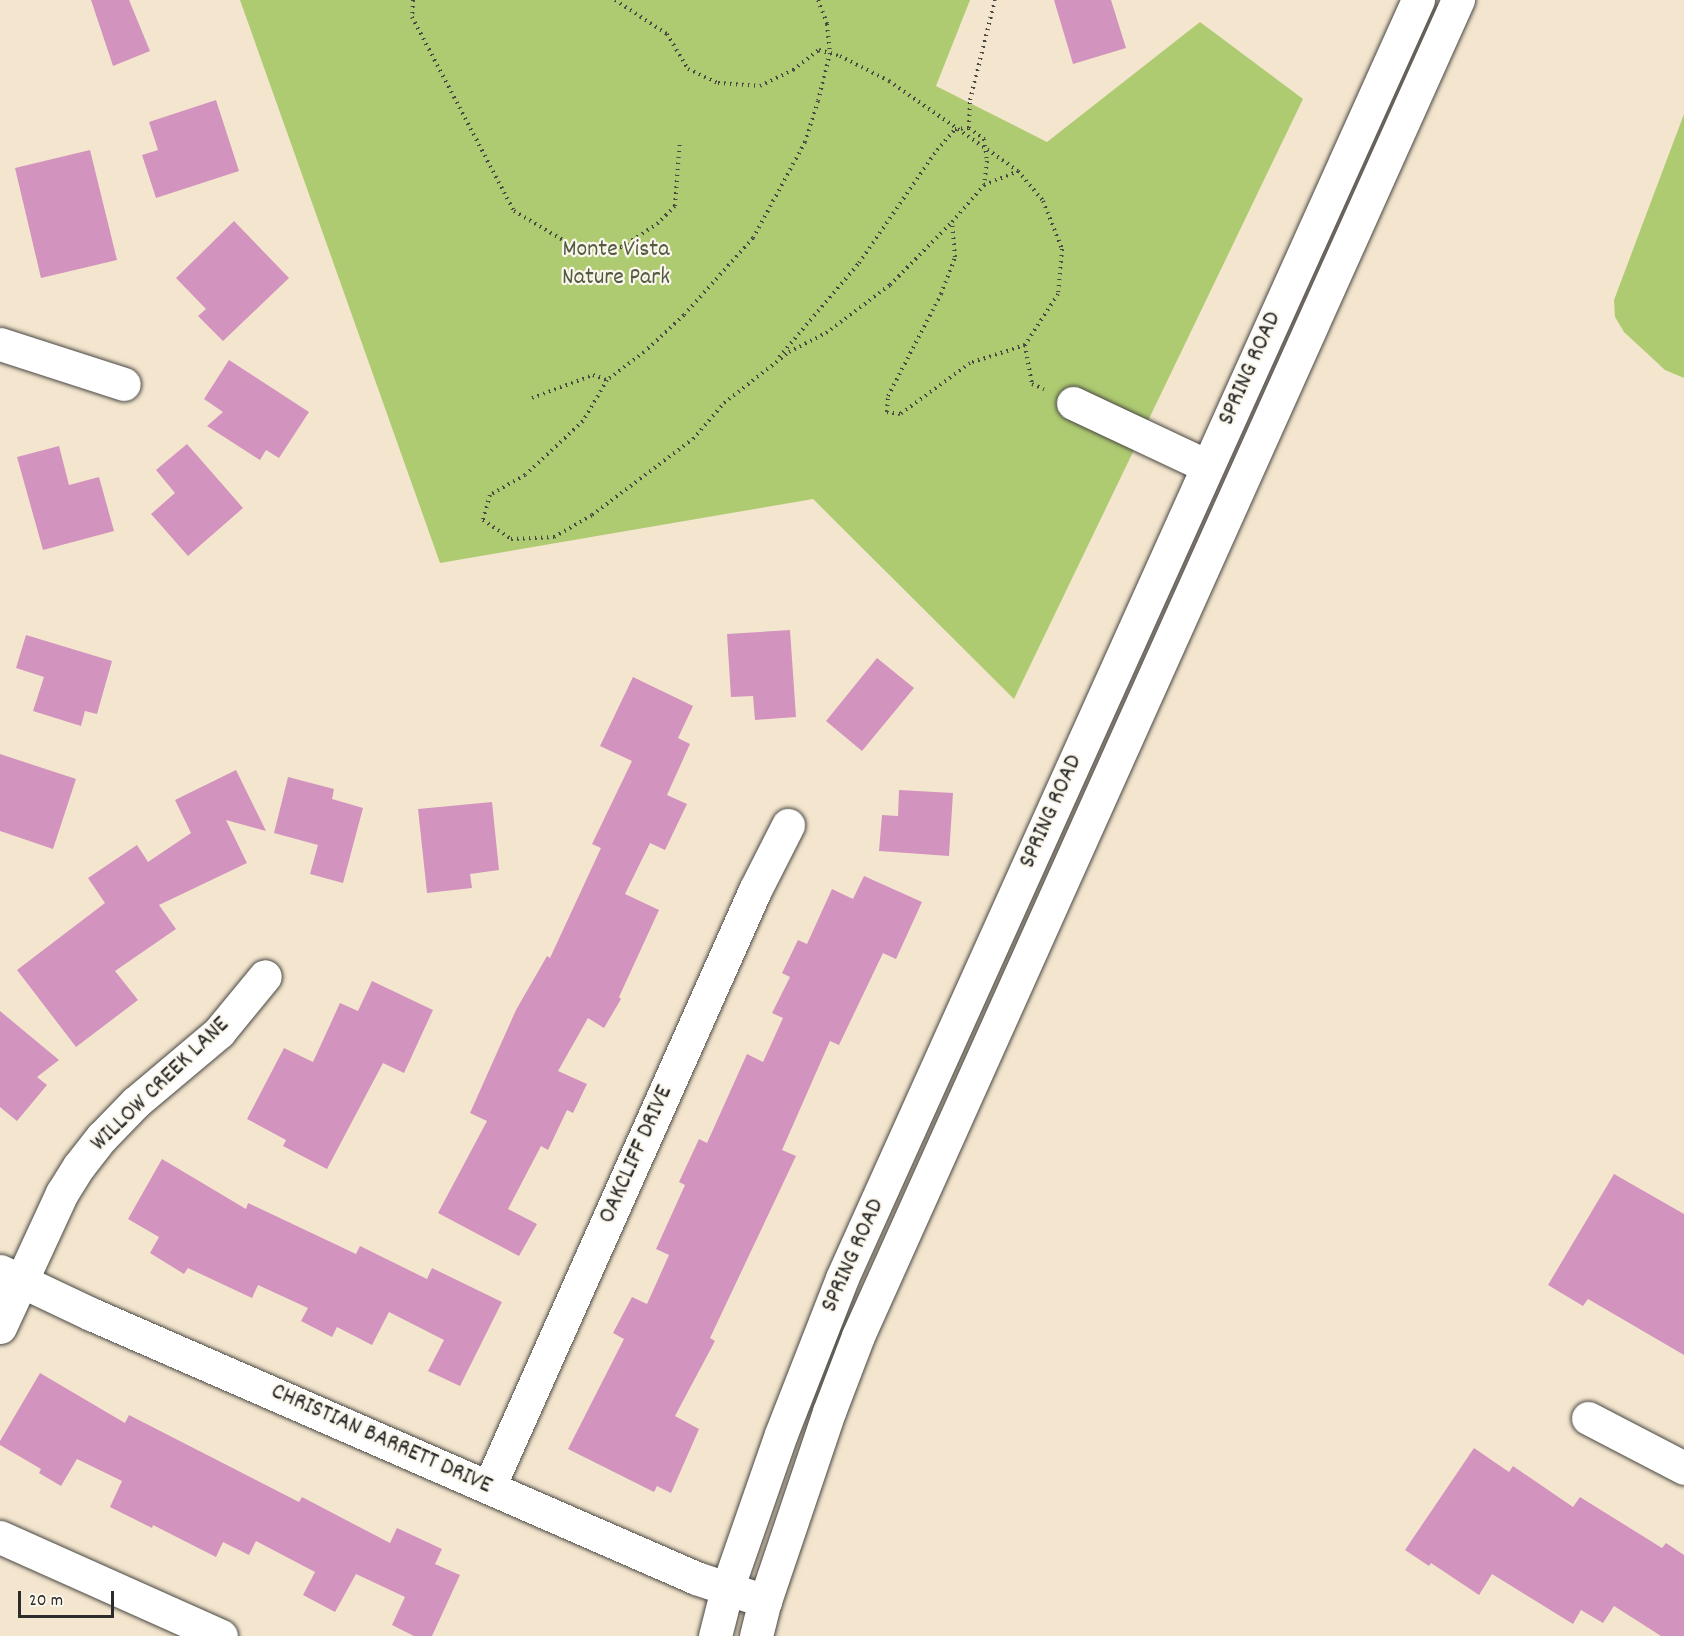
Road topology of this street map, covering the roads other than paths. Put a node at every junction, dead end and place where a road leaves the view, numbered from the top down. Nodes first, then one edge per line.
1 (1418, 0) edge
2 (1458, 0) edge
3 (0, 344) edge
4 (124, 384) dead end
5 (1073, 402) road end
6 (1207, 466) junction
7 (788, 825) dead end
8 (265, 976) dead end
9 (10, 1276) edge
10 (0, 1327) edge
11 (1588, 1418) dead end
12 (1684, 1468) edge
13 (489, 1488) junction
14 (0, 1537) edge
15 (727, 1589) junction
16 (765, 1601) junction
17 (222, 1636) edge
18 (715, 1636) edge
19 (756, 1636) edge

1 - 6 main road, SPRING ROAD
2 - 16 main road, SPRING ROAD
3 - 4 main road
5 - 6 main road
6 - 15 main road, SPRING ROAD
7 - 13 main road, OAKCLIFF DRIVE
8 - 9 main road, WILLOW CREEK LANE
9 - 10 main road, WILLOW CREEK LANE
9 - 13 main road, CHRISTIAN BARRETT DRIVE
11 - 12 main road
13 - 15 main road, CHRISTIAN BARRETT DRIVE
14 - 17 main road
15 - 16 main road, CHRISTIAN BARRETT DRIVE
15 - 18 main road, SPRING ROAD
16 - 19 main road, SPRING ROAD

